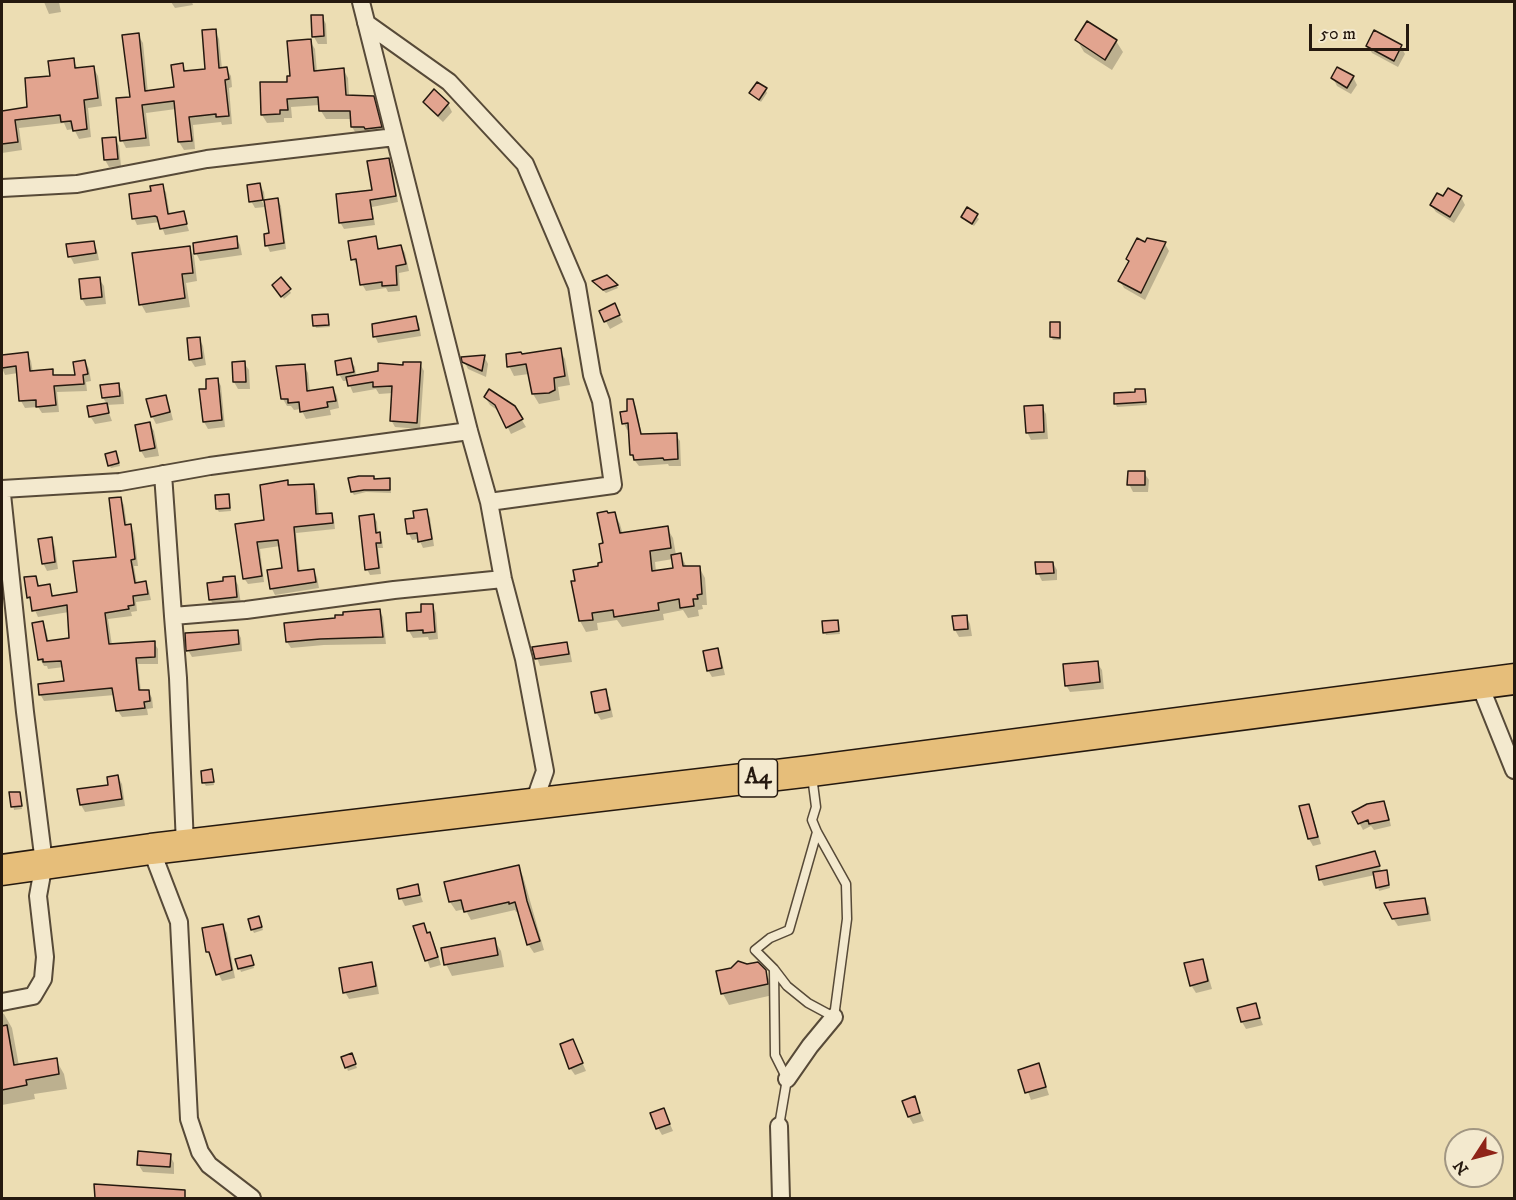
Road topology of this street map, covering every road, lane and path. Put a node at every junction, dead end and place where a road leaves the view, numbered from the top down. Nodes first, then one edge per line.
1 (361, 2) edge
2 (366, 22) junction
3 (395, 137) junction
4 (2, 188) edge
5 (469, 431) junction
6 (164, 474) junction
7 (2, 489) edge
8 (2, 494) edge
9 (489, 502) junction
10 (503, 579) junction
11 (6, 582) edge
12 (173, 616) junction
13 (1515, 679) edge
14 (1479, 683) junction
15 (1515, 770) edge
16 (812, 771) junction
17 (533, 805) junction
18 (816, 832) junction
19 (185, 845) junction
20 (151, 849) junction
21 (44, 863) junction
22 (2, 870) edge
23 (774, 969) junction
24 (2, 1002) edge
25 (834, 1017) junction
26 (787, 1080) junction
27 (779, 1126) joint
28 (252, 1198) edge
29 (781, 1198) edge

1 - 2 street
2 - 3 street
2 - 9 street
3 - 4 street
3 - 5 street
5 - 6 street
5 - 9 street
6 - 7 street
6 - 12 street
8 - 11 street
9 - 10 street
10 - 12 street
10 - 17 street
11 - 21 street
12 - 19 street
13 - 14 highway, A4
14 - 15 street
14 - 16 highway, A4
16 - 17 highway, A4
16 - 18 lane
17 - 19 highway, A4
18 - 23 lane
18 - 25 lane
19 - 20 highway, A4
20 - 21 highway, A4
20 - 28 street
21 - 22 highway, A4
21 - 24 street
23 - 25 lane
23 - 26 lane
25 - 26 street
26 - 27 lane
27 - 29 street

